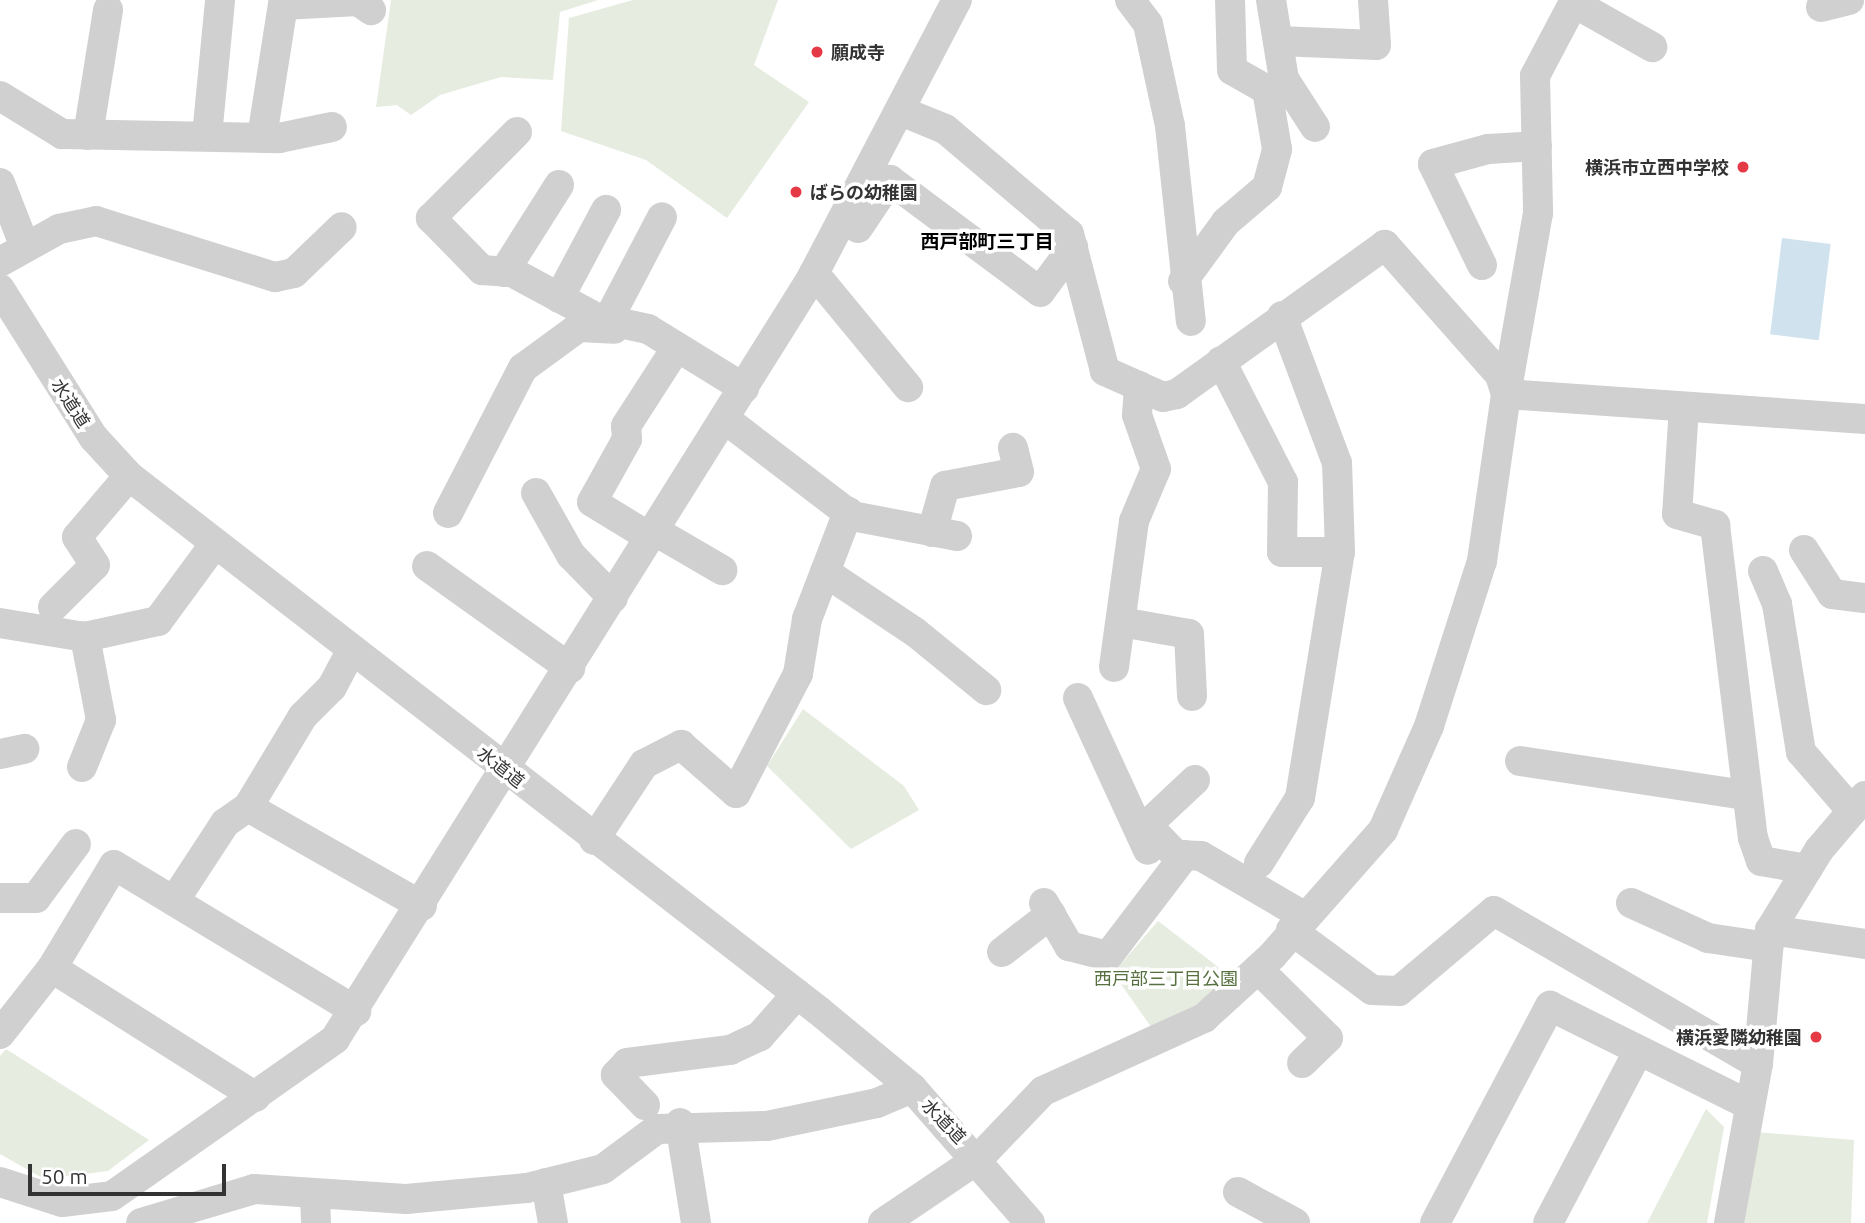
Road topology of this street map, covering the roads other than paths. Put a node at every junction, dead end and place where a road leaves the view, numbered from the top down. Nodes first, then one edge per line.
1 (219, 0) edge
2 (957, 0) edge
3 (1130, 0) edge
4 (1230, 0) edge
5 (1271, 0) edge
6 (1373, 0) edge
7 (1574, 1) edge
8 (362, 4) edge
9 (108, 9) dead end
10 (1278, 41) junction
11 (1652, 47) dead end
12 (1276, 85) junction
13 (0, 96) edge
14 (901, 111) junction
15 (332, 127) dead end
16 (1315, 127) dead end
17 (517, 132) dead end
18 (88, 135) junction
19 (207, 136) junction
20 (262, 137) junction
21 (1537, 146) junction
22 (0, 183) edge
23 (559, 185) dead end
24 (606, 210) dead end
25 (662, 217) dead end
26 (342, 227) dead end
27 (1073, 247) junction
28 (12, 255) edge
29 (1482, 265) dead end
30 (818, 266) junction
31 (504, 272) junction
32 (1183, 281) junction
33 (0, 289) edge
34 (559, 299) junction
35 (1282, 316) junction
36 (608, 320) junction
37 (1191, 321) dead end
38 (665, 339) junction
39 (1222, 361) junction
40 (1139, 386) junction
41 (908, 387) dead end
42 (744, 388) junction
43 (1506, 394) junction
44 (1684, 407) junction
45 (725, 419) junction
46 (1865, 419) edge
47 (1013, 448) dead end
48 (129, 476) junction
49 (536, 494) dead end
50 (848, 512) junction
51 (448, 513) dead end
52 (653, 535) junction
53 (213, 547) junction
54 (1804, 550) dead end
55 (1340, 552) junction
56 (427, 566) dead end
57 (722, 570) dead end
58 (1763, 571) dead end
59 (825, 572) junction
60 (613, 598) junction
61 (1865, 598) edge
62 (45, 618) junction
63 (1121, 622) junction
64 (0, 623) edge
65 (85, 637) junction
66 (351, 652) junction
67 (1114, 667) dead end
68 (570, 668) junction
69 (986, 690) dead end
70 (1192, 696) dead end
71 (1078, 698) dead end
72 (1520, 761) dead end
73 (82, 767) dead end
74 (505, 770) junction
75 (1195, 779) dead end
76 (1746, 795) junction
77 (1858, 804) edge
78 (247, 807) junction
79 (594, 840) junction
80 (76, 844) dead end
81 (1185, 855) junction
82 (1259, 863) dead end
83 (1807, 869) junction
84 (1165, 881) junction
85 (0, 898) edge
86 (174, 901) junction
87 (1631, 904) dead end
88 (422, 905) junction
89 (1296, 922) junction
90 (1769, 938) junction
91 (1865, 944) edge
92 (1002, 952) dead end
93 (52, 968) junction
94 (1258, 969) junction
95 (797, 994) junction
96 (356, 1011) junction
97 (0, 1034) edge
98 (1639, 1050) junction
99 (1302, 1063) dead end
100 (1758, 1064) junction
101 (912, 1088) junction
102 (256, 1097) junction
103 (1749, 1105) junction
104 (663, 1119) junction
105 (978, 1159) junction
106 (0, 1182) edge
107 (546, 1183) junction
108 (1238, 1192) dead end
109 (315, 1194) junction
110 (406, 1211) edge
111 (61, 1213) edge
112 (141, 1223) edge
113 (316, 1223) edge
114 (553, 1223) edge
115 (696, 1223) edge
116 (883, 1223) edge
117 (1030, 1223) edge
118 (1295, 1223) edge
119 (1435, 1223) edge
120 (1548, 1223) edge
121 (1729, 1223) edge

1 - 19 street
2 - 14 street
3 - 32 street
4 - 12 street
5 - 10 street
6 - 10 street
7 - 11 street
7 - 21 street
8 - 20 street
9 - 18 street
10 - 12 street
12 - 16 street
12 - 32 street
13 - 18 street
14 - 27 street
14 - 30 street
15 - 20 street
17 - 31 street
18 - 19 street
19 - 20 street
21 - 29 street
21 - 43 street
22 - 28 street
23 - 31 street
24 - 34 street
25 - 36 street
26 - 28 street
27 - 30 street
27 - 40 street
30 - 41 street
30 - 42 street
31 - 34 street
32 - 37 street
33 - 48 street, 水道道
34 - 36 street
35 - 39 street
35 - 43 street
35 - 55 street
36 - 38 street
38 - 42 street
38 - 51 street
38 - 52 street
39 - 40 street
39 - 55 street
40 - 63 street
42 - 45 street
43 - 44 street
43 - 89 street
44 - 46 street
44 - 76 street
45 - 50 street
45 - 52 street
47 - 50 street
48 - 53 street, 水道道
48 - 62 street
49 - 60 street
50 - 59 street
52 - 57 street
52 - 60 street
53 - 65 street
53 - 66 street, 水道道
54 - 61 street
55 - 82 street
56 - 68 street
58 - 77 street
59 - 69 street
59 - 79 street
60 - 68 street
62 - 64 street
62 - 65 street
63 - 67 street
63 - 70 street
65 - 73 street
66 - 74 street, 水道道
66 - 78 street
68 - 74 street
71 - 84 street
72 - 76 street
74 - 79 street, 水道道
74 - 88 street
75 - 81 street
76 - 83 street
77 - 83 street
78 - 86 street
78 - 88 street
79 - 95 street, 水道道
80 - 85 street
81 - 84 street
81 - 89 street
83 - 90 street
84 - 92 street
86 - 93 street
86 - 96 street
87 - 90 street
88 - 96 street
89 - 94 street
89 - 100 street
90 - 91 street
90 - 100 street
93 - 97 street
93 - 102 street
94 - 99 street
94 - 105 street
95 - 101 street, 水道道
95 - 104 street
96 - 102 street
98 - 103 street
98 - 119 street
98 - 120 street
100 - 103 street
101 - 104 street
101 - 105 street, 水道道
102 - 111 street
103 - 121 street
104 - 107 street
104 - 115 street
105 - 116 street
105 - 117 street, 水道道
106 - 111 street
107 - 110 street
107 - 114 street
108 - 118 street
109 - 110 street
109 - 112 street
109 - 113 street

